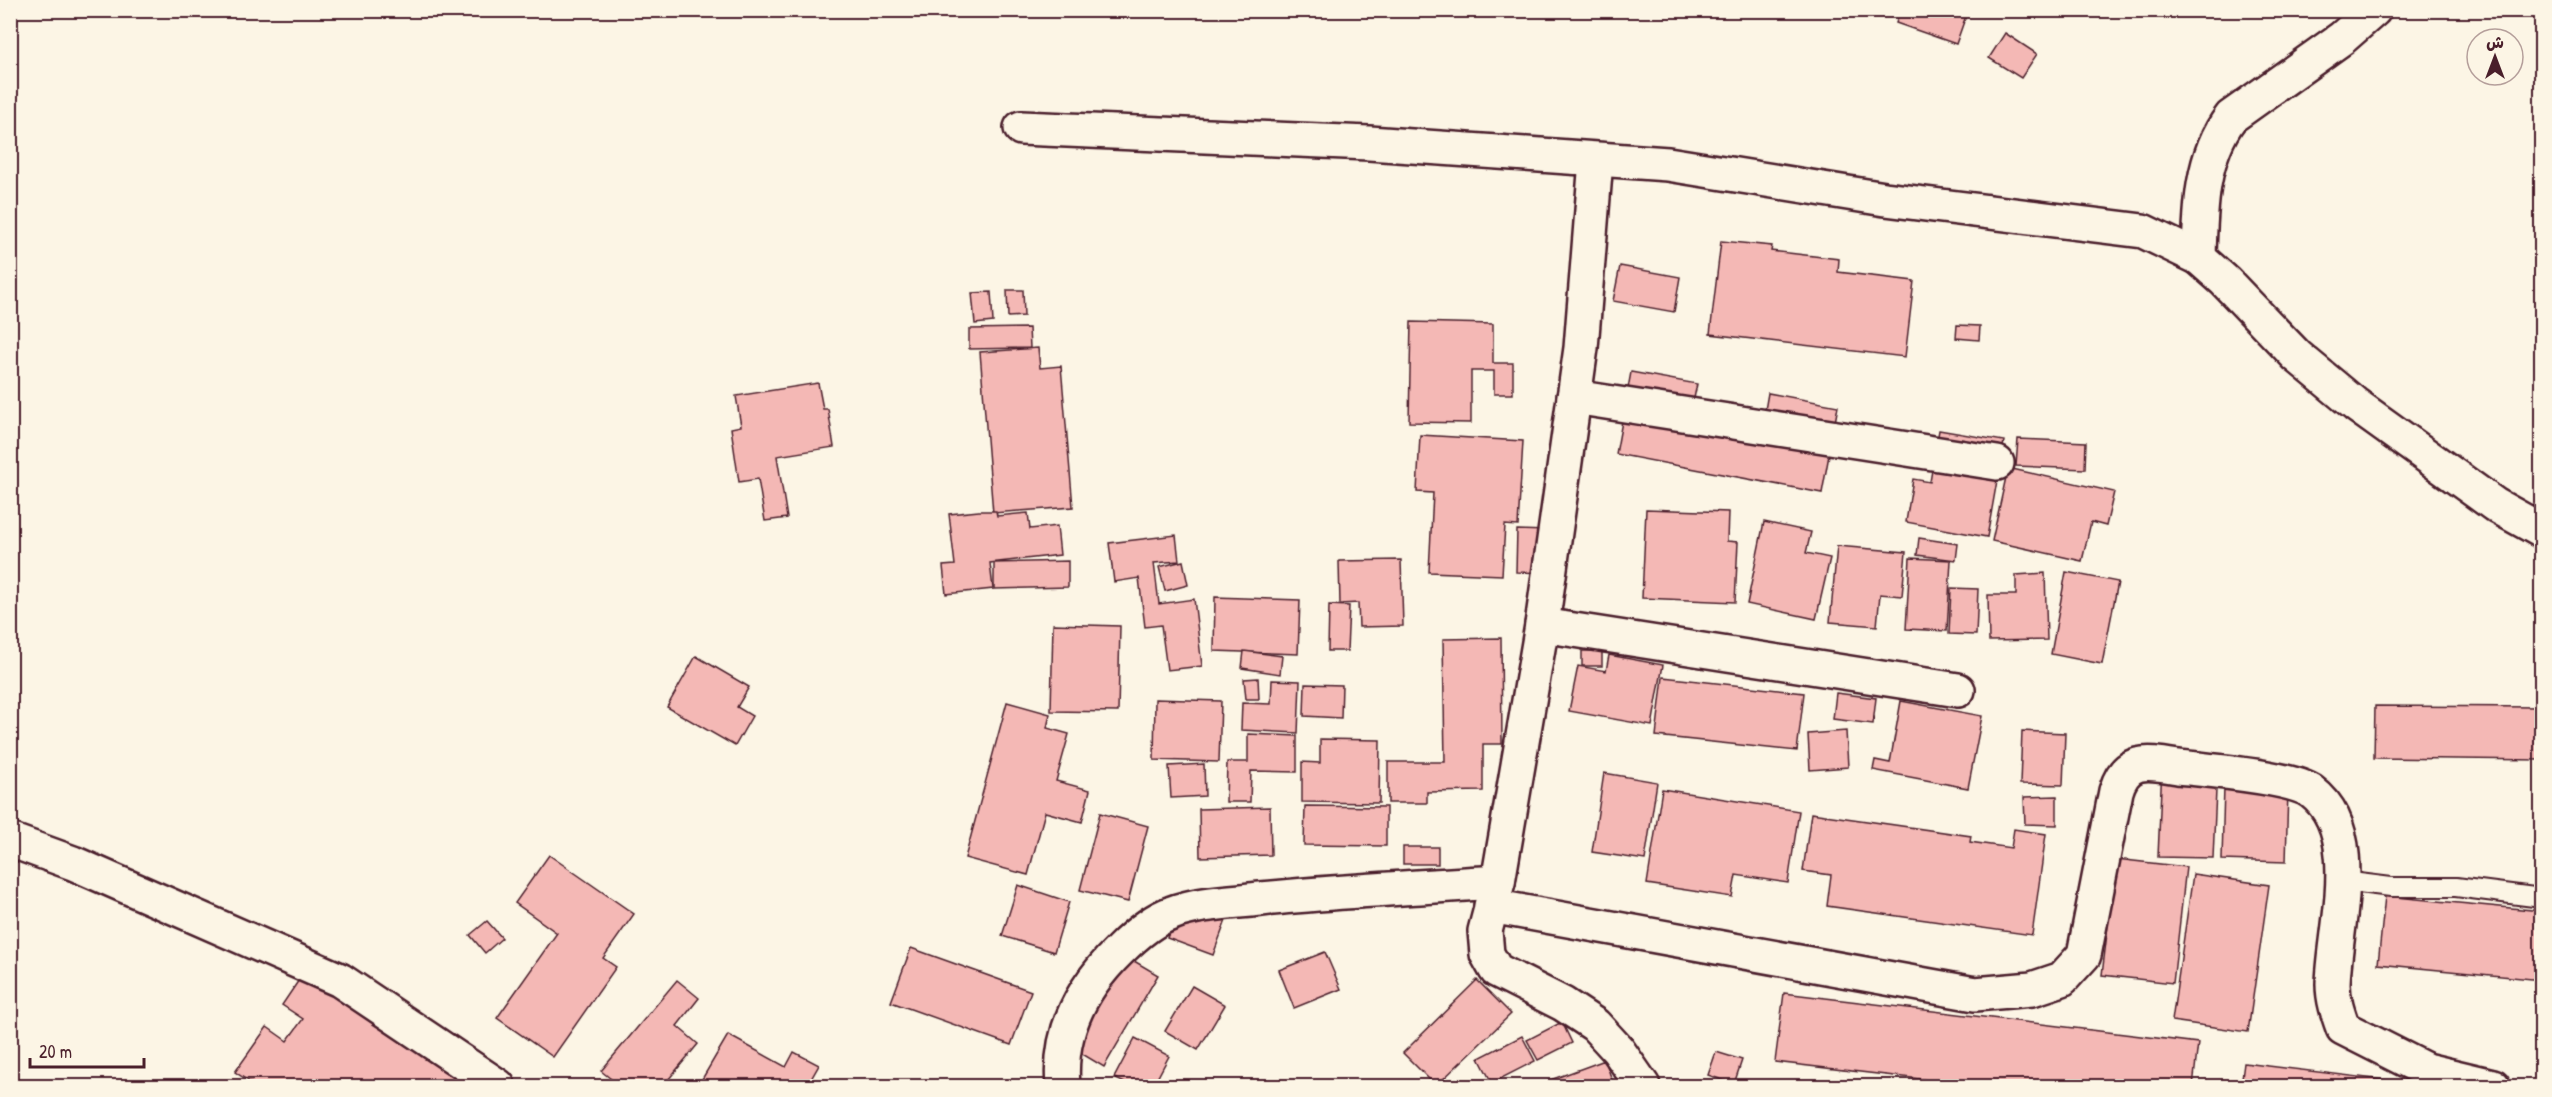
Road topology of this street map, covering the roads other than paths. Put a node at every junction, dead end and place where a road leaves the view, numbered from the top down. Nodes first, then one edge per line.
1 (2374, 10) edge
2 (1021, 128) dead end
3 (1596, 160) junction
4 (2199, 258) junction
5 (1574, 397) junction
6 (1997, 463) dead end
7 (2541, 531) edge
8 (1542, 625) junction
9 (1958, 690) dead end
10 (10, 840) edge
11 (2343, 881) junction
12 (1494, 894) junction
13 (2541, 897) edge
14 (498, 1086) edge
15 (1063, 1086) edge
16 (1643, 1086) edge
17 (2493, 1086) edge

1 - 4 street
2 - 3 street
3 - 4 street
3 - 5 street
4 - 7 street
5 - 6 street
5 - 8 street
8 - 9 street
8 - 12 street
10 - 14 street
11 - 12 street
11 - 13 lane
11 - 17 street
12 - 15 street
12 - 16 street

